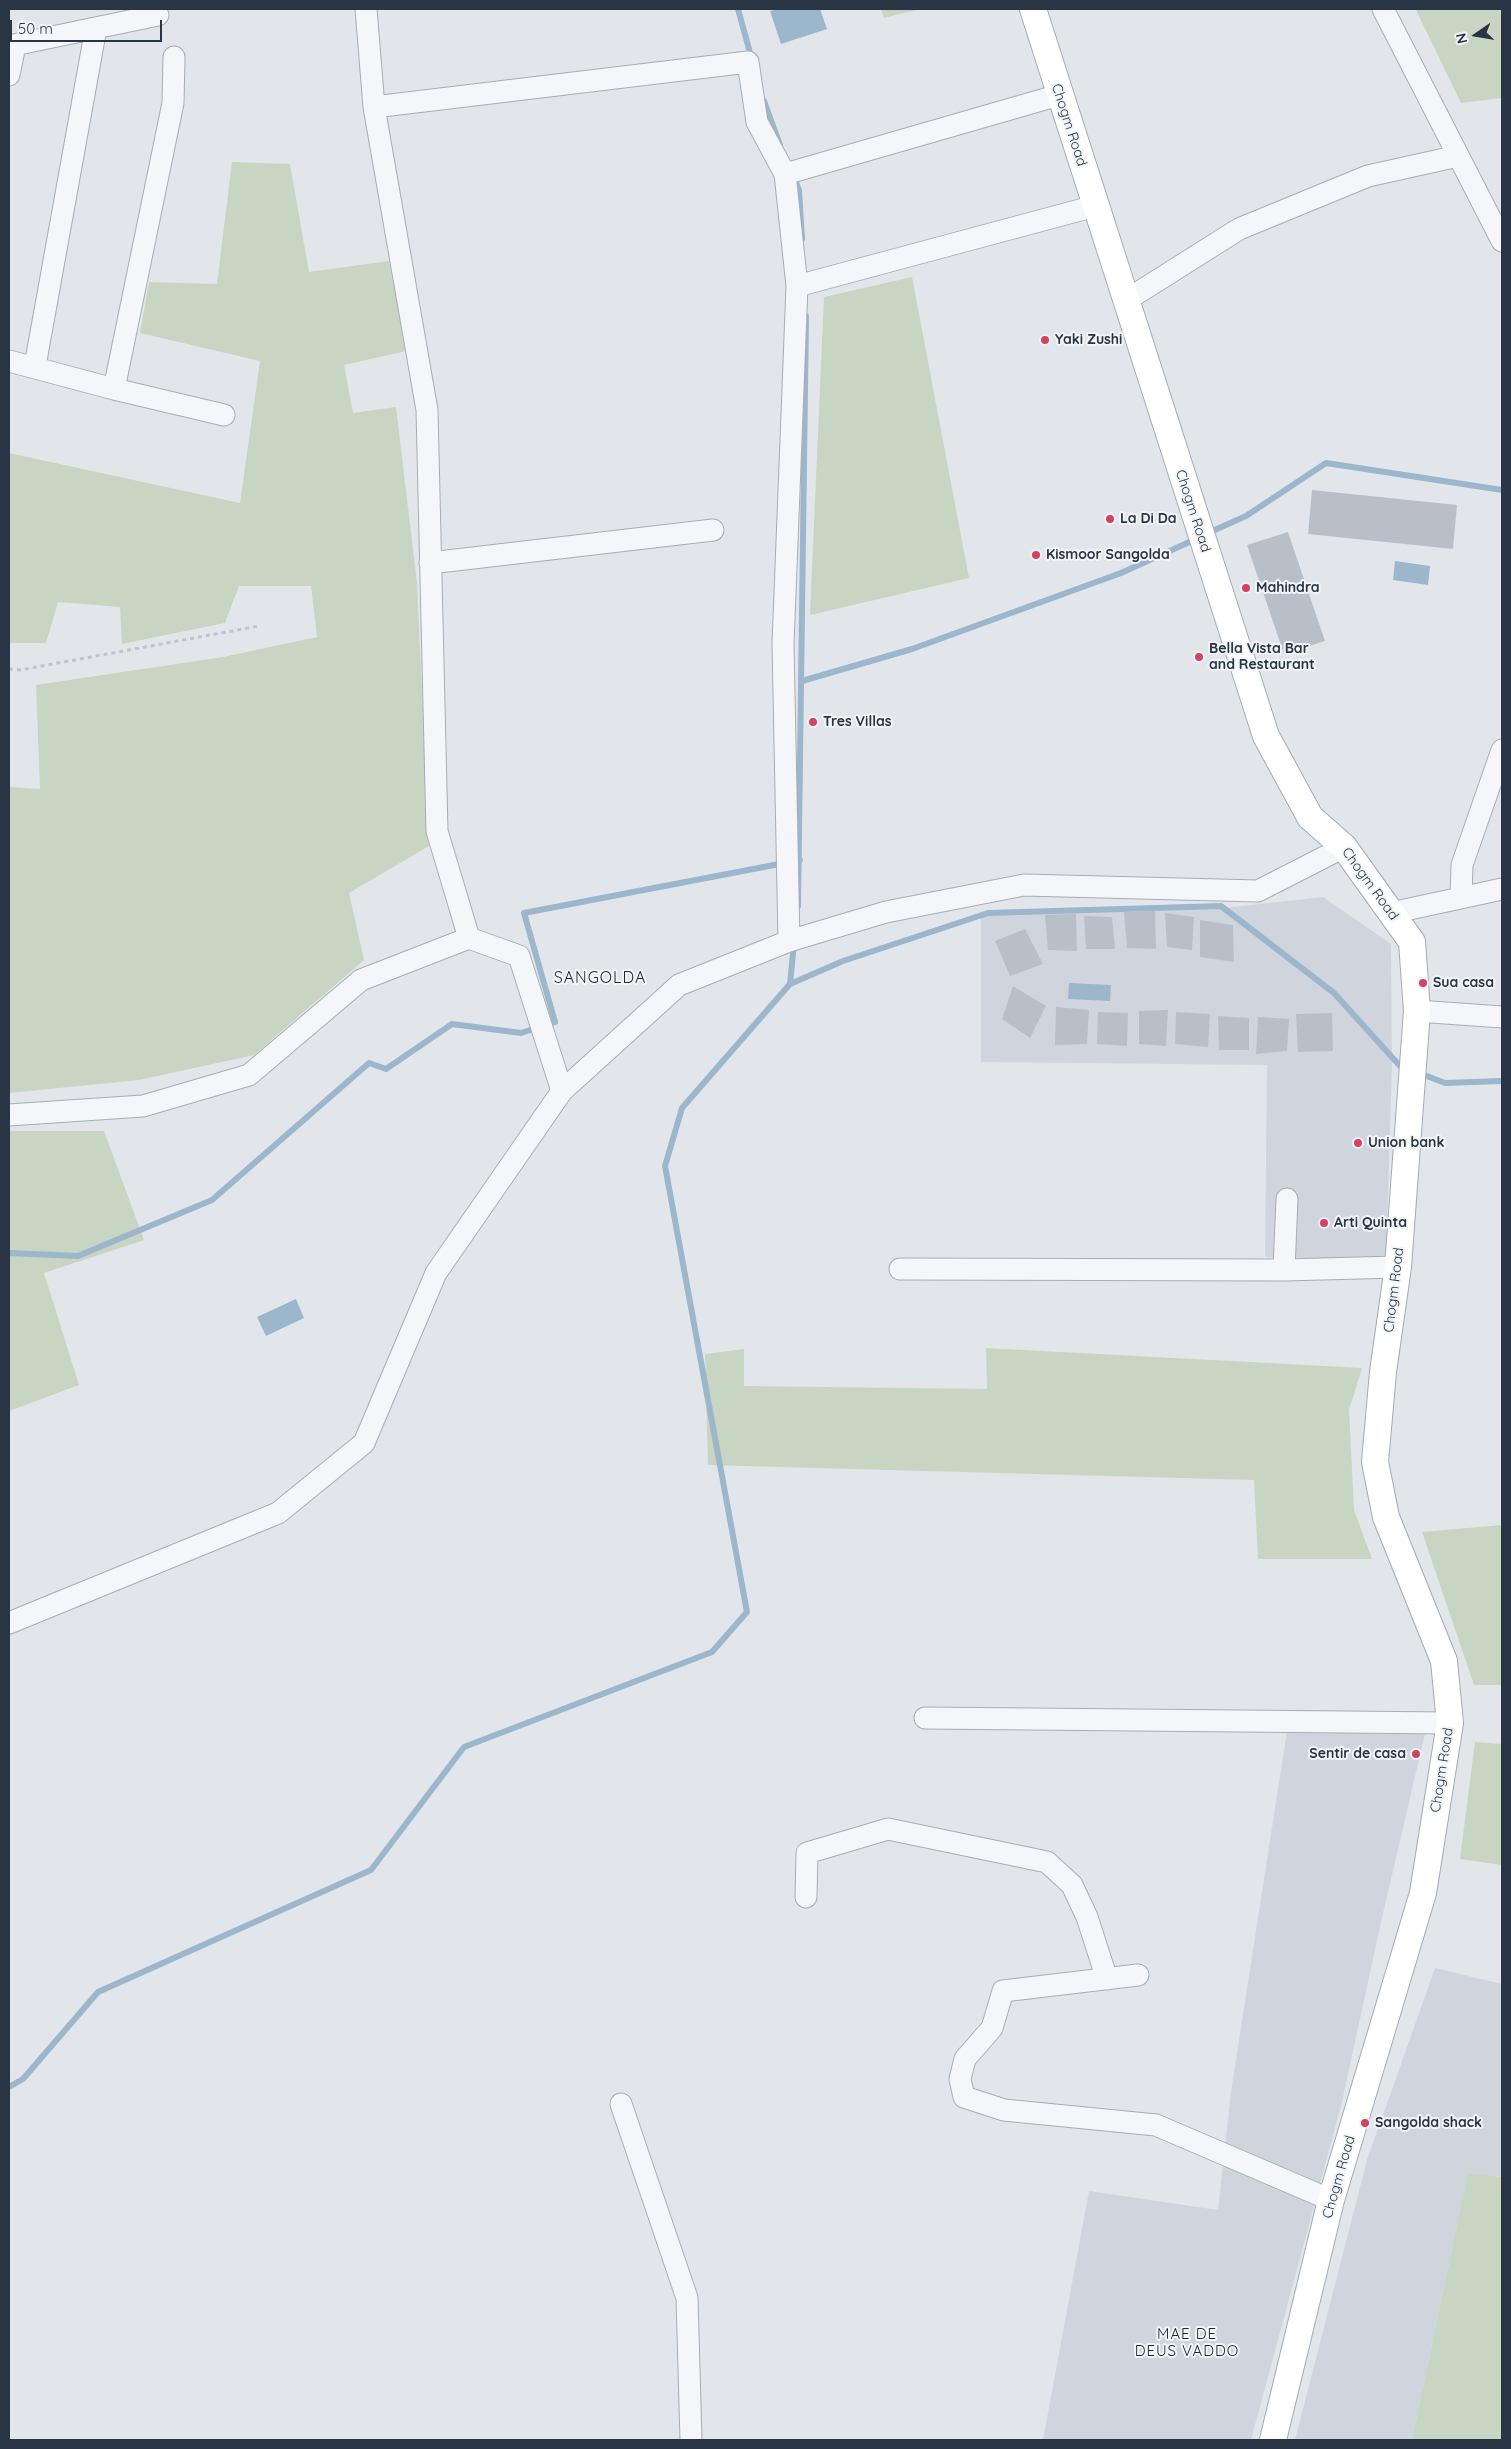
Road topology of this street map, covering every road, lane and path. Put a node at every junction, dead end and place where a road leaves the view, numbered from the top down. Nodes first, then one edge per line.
1 (366, 9) edge
2 (1033, 9) edge
3 (1383, 9) edge
4 (158, 15) dead end
5 (96, 28) junction
6 (12, 46) edge
7 (174, 57) dead end
8 (9, 75) edge
9 (1059, 95) junction
10 (374, 107) junction
11 (1458, 156) junction
12 (785, 174) junction
13 (1095, 206) junction
14 (1502, 241) edge
15 (797, 286) junction
16 (1125, 301) junction
17 (9, 361) edge
18 (34, 366) junction
19 (114, 389) junction
20 (224, 415) dead end
21 (713, 530) dead end
22 (430, 563) junction
23 (259, 626) dead end
24 (9, 669) edge
25 (1502, 750) edge
26 (1344, 847) junction
27 (1502, 889) edge
28 (1461, 898) junction
29 (1391, 913) junction
30 (470, 938) junction
31 (789, 941) junction
32 (1417, 1011) junction
33 (1502, 1017) edge
34 (562, 1090) junction
35 (9, 1115) edge
36 (1287, 1199) dead end
37 (1398, 1267) junction
38 (900, 1269) dead end
39 (1284, 1270) junction
40 (9, 1623) edge
41 (925, 1718) dead end
42 (1450, 1723) junction
43 (806, 1897) dead end
44 (1138, 1975) dead end
45 (1107, 1979) junction
46 (621, 2104) dead end
47 (1331, 2200) junction
48 (691, 2440) edge
49 (1273, 2440) edge

1 - 10 street
2 - 9 main road, Chogm Road
3 - 11 street
4 - 5 street
5 - 6 street
5 - 18 street
6 - 8 street
7 - 19 street
9 - 12 street
9 - 13 main road, Chogm Road
10 - 12 street
10 - 22 street
11 - 14 street
11 - 16 street
12 - 15 street
13 - 15 street
13 - 16 main road, Chogm Road
15 - 31 street
16 - 26 main road, Chogm Road
17 - 18 street
18 - 19 street
19 - 20 street
21 - 22 street
22 - 30 street
23 - 24 path
25 - 28 street
26 - 29 main road, Chogm Road
26 - 31 street
27 - 28 street
28 - 29 street
29 - 32 main road, Chogm Road
30 - 34 street
30 - 35 street
31 - 34 street
32 - 33 street
32 - 37 main road, Chogm Road
34 - 40 street
36 - 39 street
37 - 39 street
37 - 42 main road, Chogm Road
38 - 39 street
41 - 42 street
42 - 47 main road, Chogm Road
43 - 45 street
44 - 45 street
45 - 47 street
46 - 48 street
47 - 49 main road, Chogm Road

